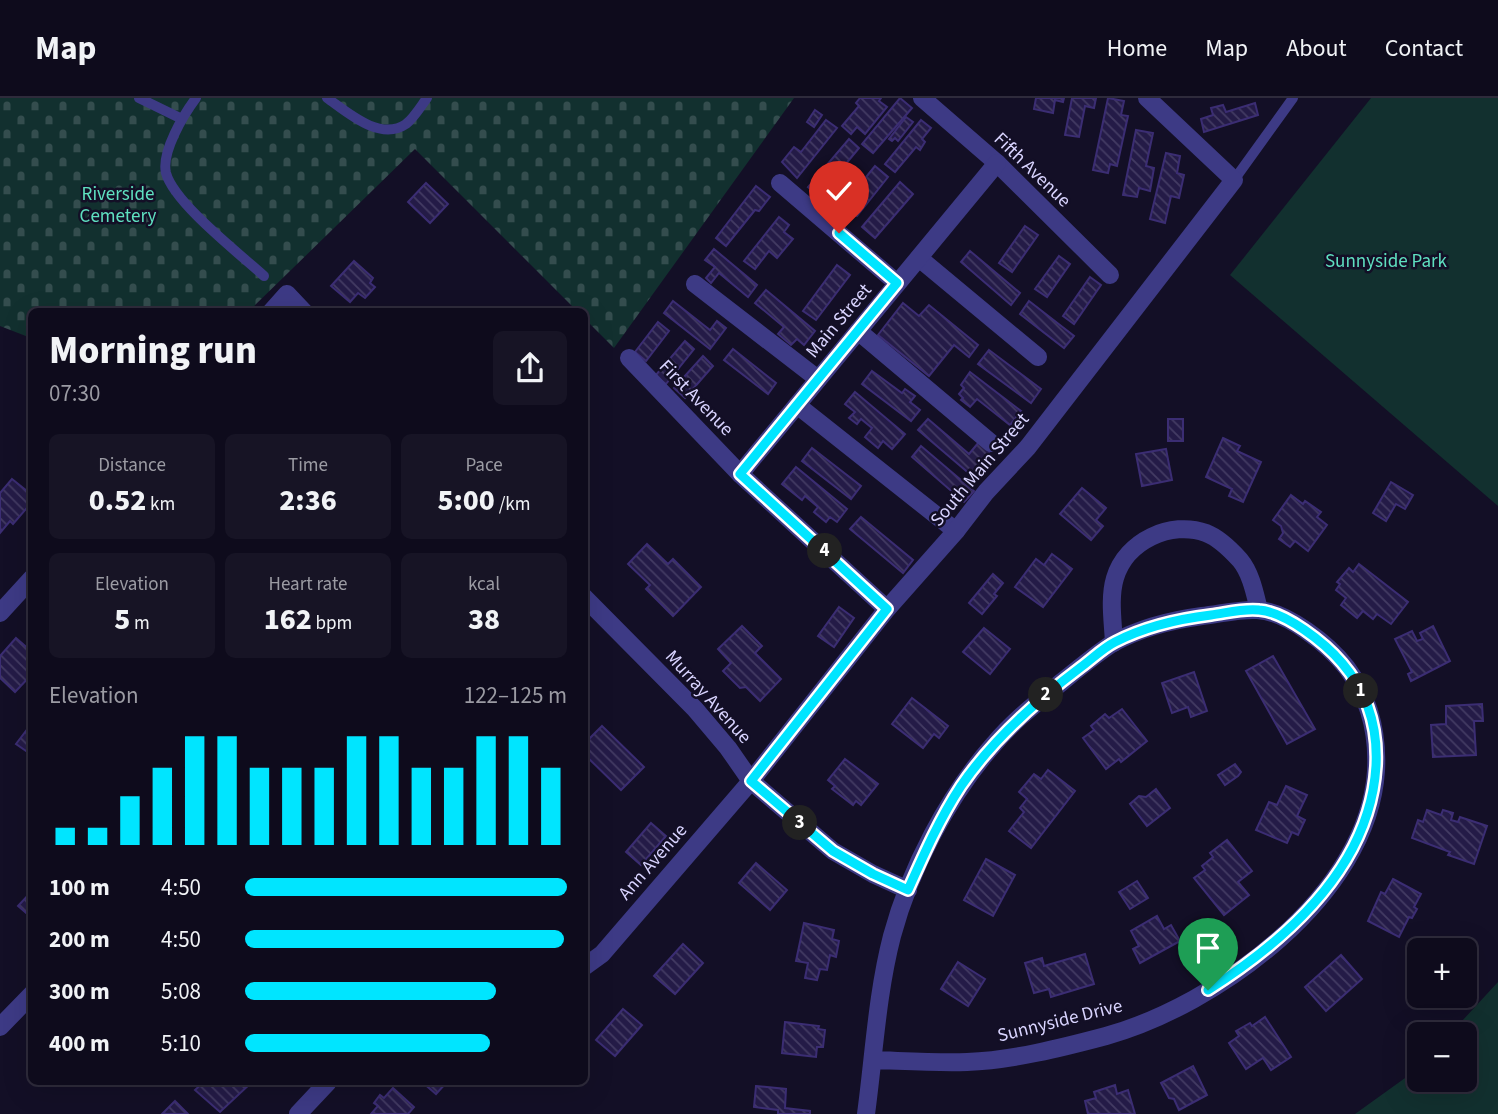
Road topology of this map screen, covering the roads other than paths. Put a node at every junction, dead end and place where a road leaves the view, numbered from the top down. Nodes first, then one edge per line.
1 (139, 98) edge
2 (196, 98) edge
3 (327, 98) edge
4 (427, 98) edge
5 (922, 98) edge
6 (1147, 98) edge
7 (1293, 98) edge
8 (182, 119) junction
9 (997, 163) junction
10 (1234, 180) junction
11 (780, 183) dead end
12 (919, 258) junction
13 (1110, 275) dead end
14 (264, 276) dead end
15 (897, 283) junction
16 (695, 284) dead end
17 (275, 308) edge
18 (300, 308) edge
19 (858, 331) junction
20 (1038, 357) dead end
21 (629, 358) dead end
22 (818, 379) junction
23 (797, 405) junction
24 (991, 443) dead end
25 (740, 474) junction
26 (956, 531) junction
27 (28, 582) edge
28 (588, 601) edge
29 (887, 609) junction
30 (1259, 610) junction
31 (0, 613) edge
32 (1114, 643) junction
33 (751, 781) junction
34 (908, 890) junction
35 (588, 964) edge
36 (28, 998) edge
37 (1, 1023) edge
38 (874, 1060) junction
39 (325, 1085) edge
40 (298, 1114) edge
41 (866, 1114) edge

1 - 8 lane
2 - 8 lane
3 - 4 lane
5 - 9 street, Fifth Avenue
6 - 10 street
7 - 10 lane
8 - 14 lane
9 - 12 street, Main Street
9 - 13 street, Fifth Avenue
10 - 26 street, South Main Street
11 - 15 street
12 - 15 street, Main Street
12 - 20 street
15 - 19 street, Main Street
16 - 22 street
17 - 18 street
19 - 22 street, Main Street
19 - 24 street
21 - 25 street, First Avenue
22 - 23 street, Main Street
23 - 25 street, Main Street
23 - 26 street
25 - 29 street, First Avenue
26 - 29 street, South Main Street
27 - 31 street
28 - 33 street, Murray Avenue
29 - 33 street, South Main Street
30 - 32 street, Sunnyside Drive
30 - 32 street
30 - 38 street, Sunnyside Drive
32 - 34 street, Sunnyside Drive
33 - 34 street, Murray Avenue
33 - 35 street, Ann Avenue
34 - 38 street, Sunnyside Drive
36 - 37 street
38 - 41 street, Sunnyside Drive
39 - 40 street

